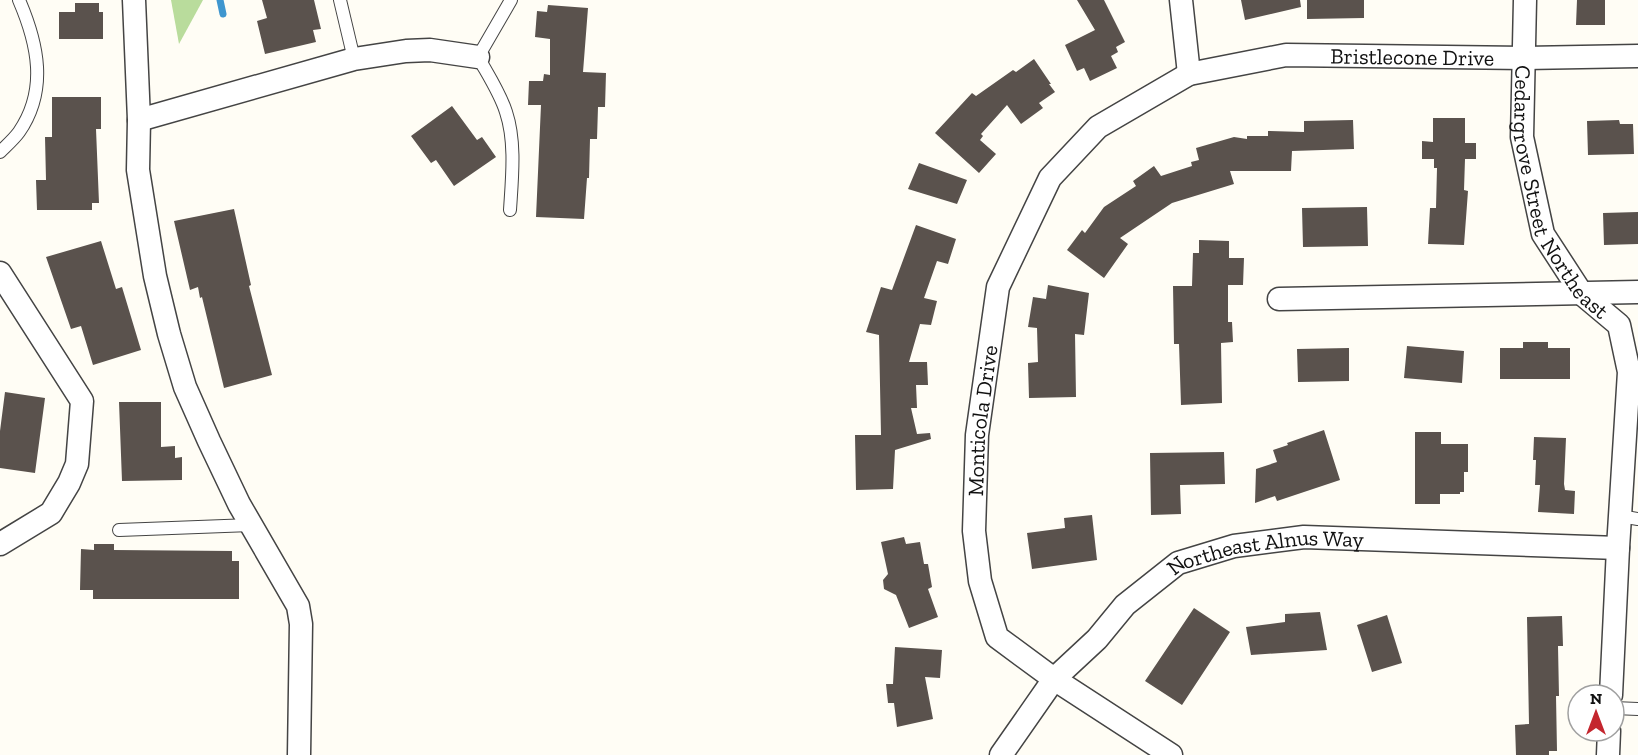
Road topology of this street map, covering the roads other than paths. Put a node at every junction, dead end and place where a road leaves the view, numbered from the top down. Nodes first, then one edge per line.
1 (19, 0) edge
2 (134, 0) edge
3 (340, 0) edge
4 (511, 0) edge
5 (1181, 0) edge
6 (1525, 0) edge
7 (1638, 56) edge
8 (478, 57) junction
9 (1525, 58) junction
10 (354, 59) junction
11 (1188, 74) junction
12 (139, 120) junction
13 (0, 152) edge
14 (510, 210) dead end
15 (0, 273) edge
16 (1638, 292) edge
17 (1582, 294) junction
18 (1279, 299) dead end
19 (1629, 518) edge
20 (251, 525) junction
21 (118, 530) dead end
22 (0, 544) edge
23 (1618, 548) junction
24 (1054, 679) junction
25 (1612, 683) edge
26 (299, 755) edge
27 (1000, 755) edge
28 (1171, 755) edge

1 - 13 lane
2 - 12 street
3 - 10 lane
4 - 8 lane
5 - 11 street
6 - 9 street, Cedargrove Street Northeast
7 - 9 street, Bristlecone Drive
8 - 10 street
8 - 14 lane
9 - 11 street, Bristlecone Drive
9 - 17 street, Cedargrove Street Northeast
10 - 12 street
11 - 24 street, Monticola Drive
12 - 20 street
15 - 22 street
16 - 17 street
17 - 18 street
17 - 19 street, Cedargrove Street Northeast
19 - 23 street, Cedargrove Street Northeast
20 - 21 lane
20 - 26 street
23 - 24 street, Northeast Alnus Way
23 - 25 street, Cedargrove Street Northeast
24 - 27 street, Northeast Alnus Way
24 - 28 street, Monticola Drive

